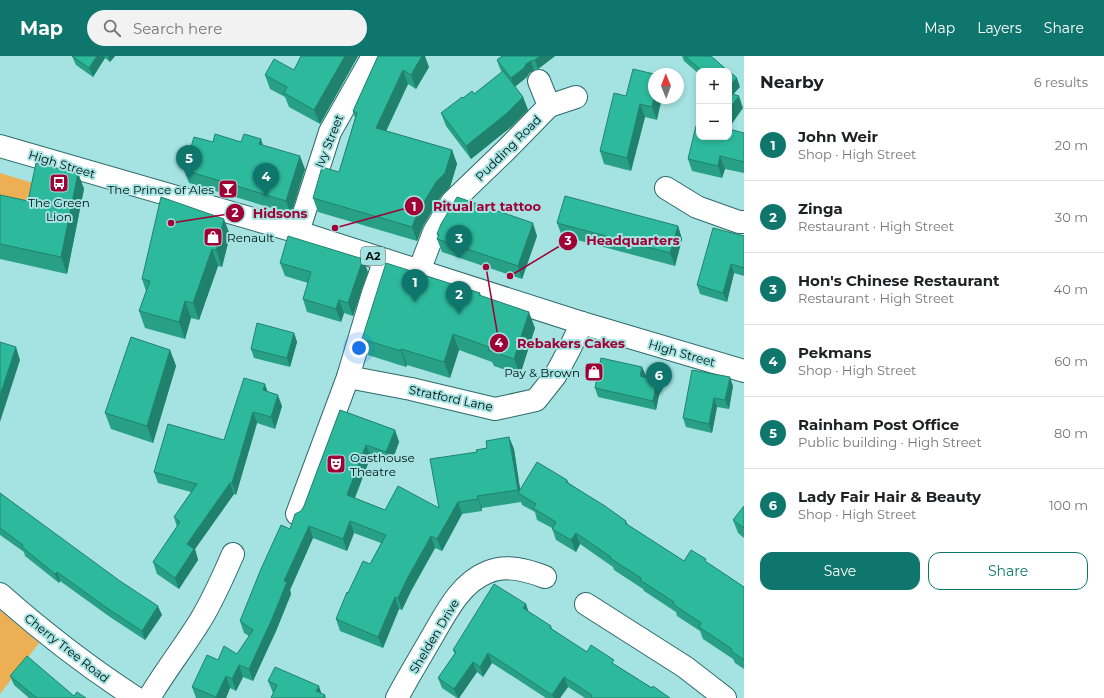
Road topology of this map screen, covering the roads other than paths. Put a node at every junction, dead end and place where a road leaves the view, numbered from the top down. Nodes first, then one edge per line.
1 (373, 56) edge
2 (539, 80) dead end
3 (576, 97) dead end
4 (549, 106) junction
5 (0, 146) edge
6 (666, 188) dead end
7 (744, 222) edge
8 (298, 232) junction
9 (385, 260) junction
10 (419, 271) junction
11 (582, 323) junction
12 (744, 370) edge
13 (348, 377) junction
14 (297, 514) edge
15 (233, 554) dead end
16 (545, 577) dead end
17 (0, 594) edge
18 (586, 604) dead end
19 (136, 698) edge
20 (149, 698) edge
21 (397, 698) edge
22 (725, 698) edge

1 - 8 street, Ivy Street
2 - 4 street, Pudding Road
3 - 4 street, Pudding Road
4 - 10 street, Pudding Road
5 - 8 street, High Street / A2
6 - 7 street
8 - 9 street, High Street / A2
9 - 10 street, High Street / A2
9 - 13 street
10 - 11 street, High Street / A2
11 - 12 street, High Street / A2
11 - 13 street, Stratford Lane
13 - 14 street
15 - 20 street
16 - 21 street, Shelden Drive
17 - 19 street, Cherry Tree Road
18 - 22 street

